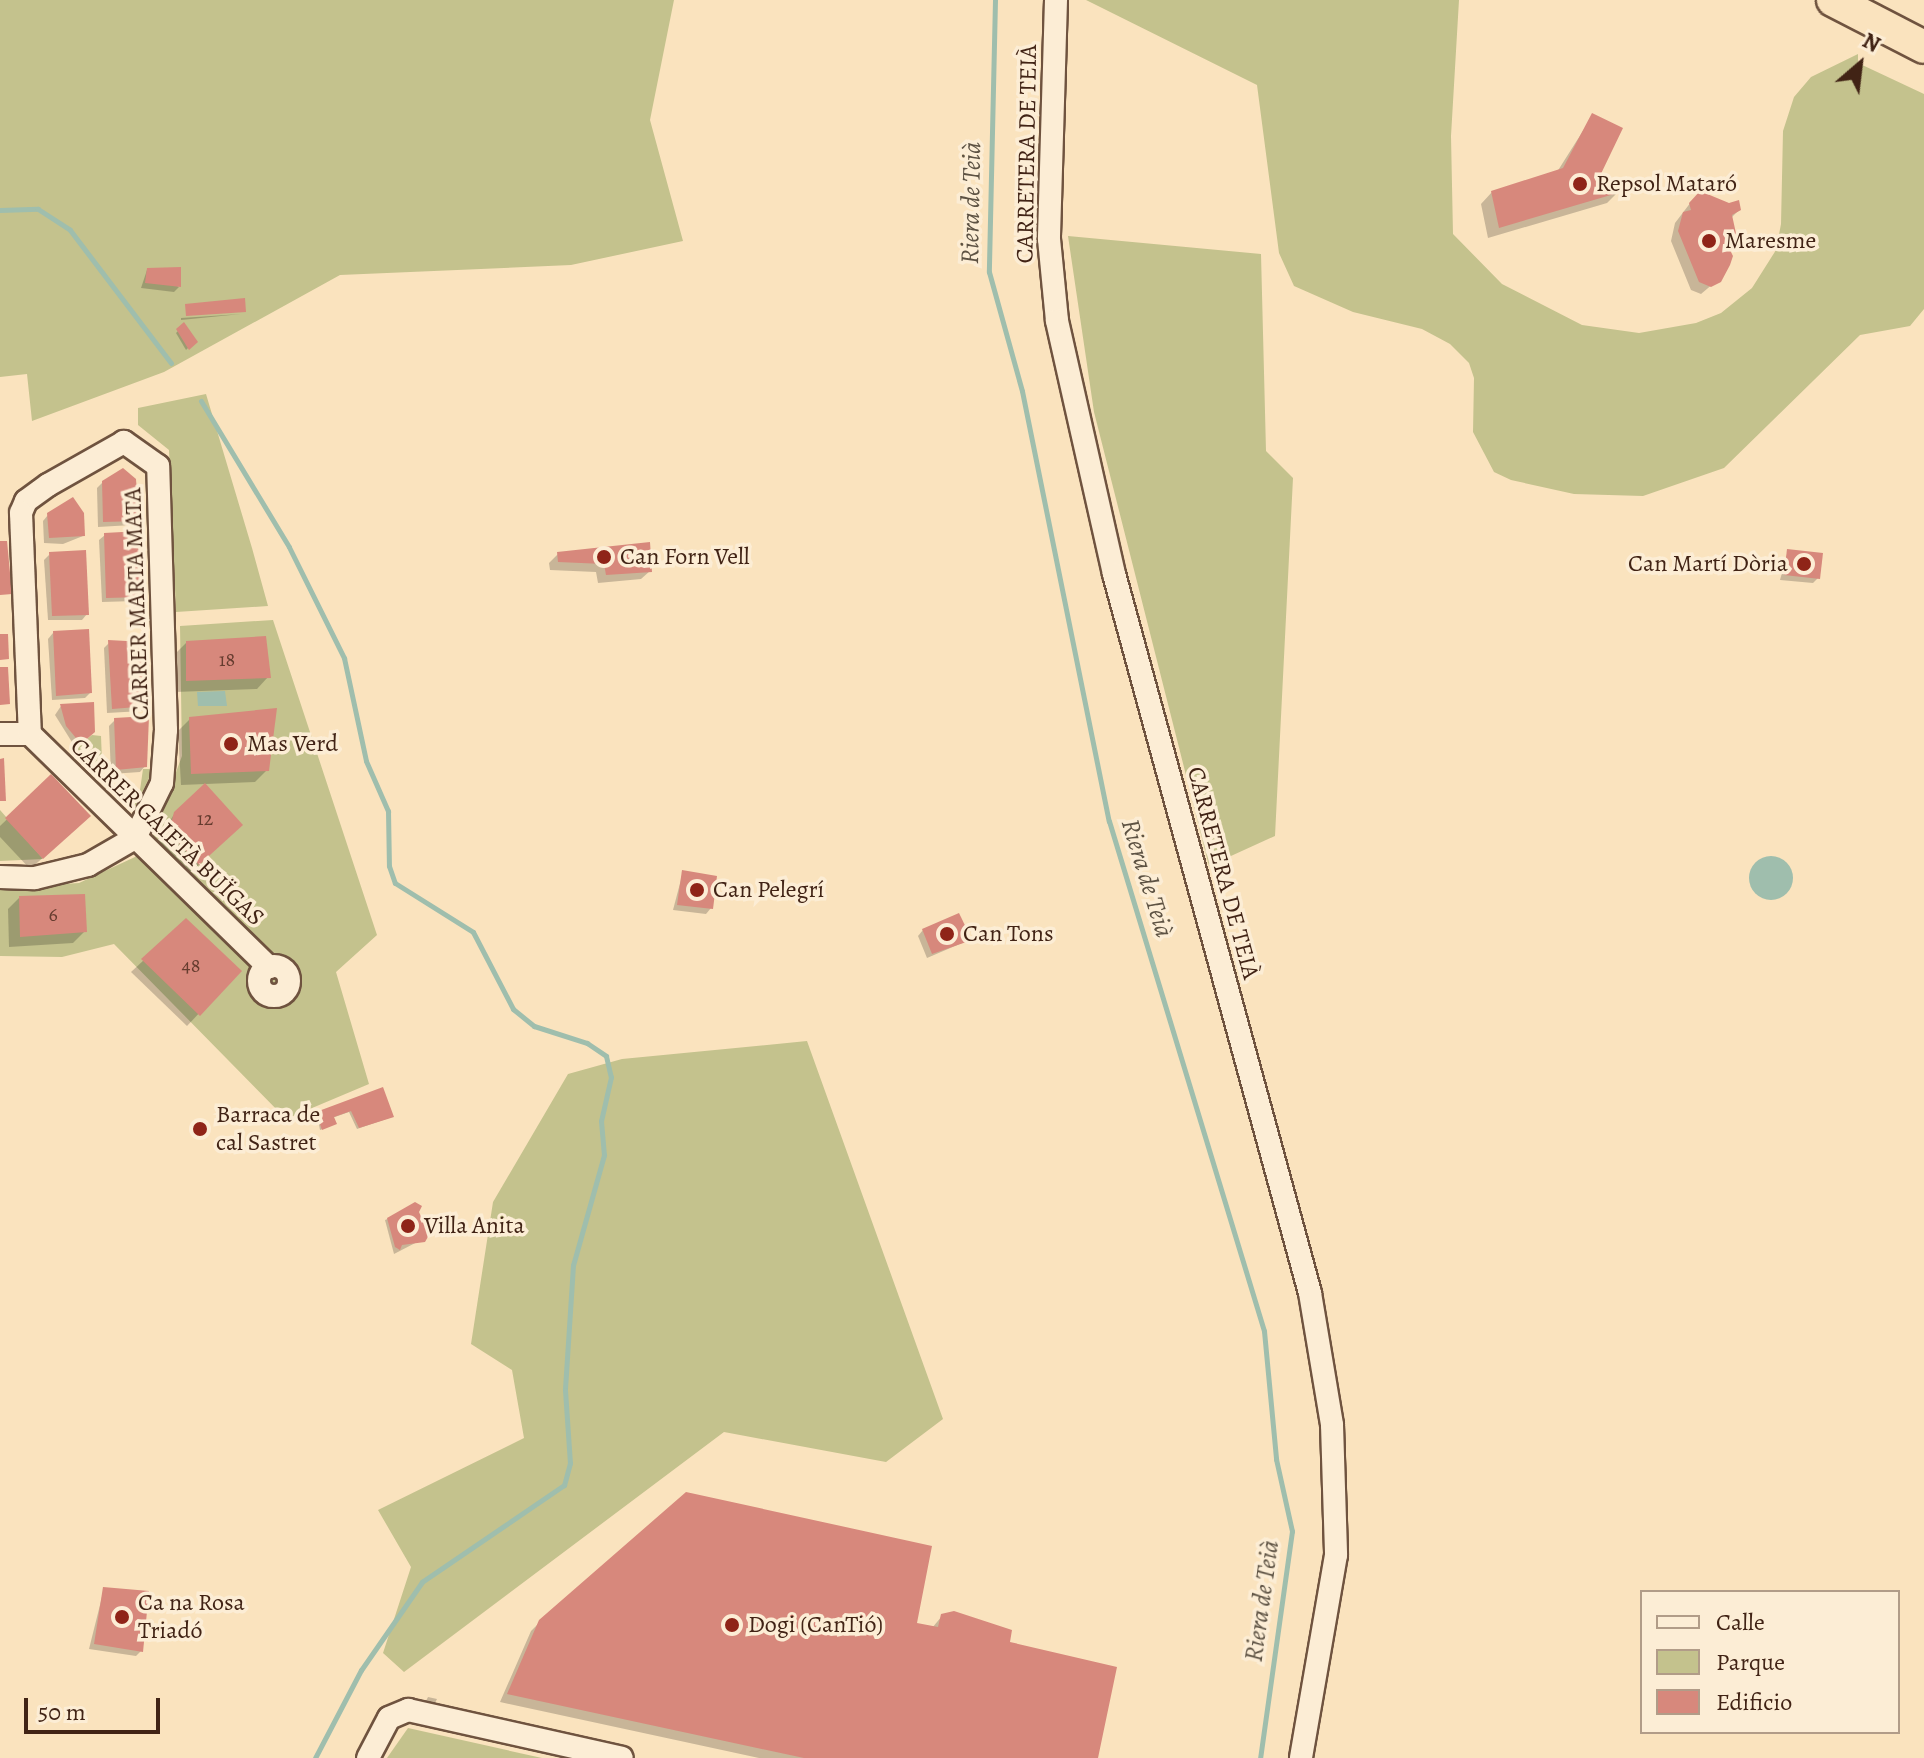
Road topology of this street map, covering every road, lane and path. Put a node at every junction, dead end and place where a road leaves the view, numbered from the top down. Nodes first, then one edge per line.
1 (1056, 0) edge
2 (1833, 0) edge
3 (1924, 47) edge
4 (0, 734) edge
5 (30, 734) junction
6 (135, 838) junction
7 (0, 877) edge
8 (269, 967) dead end
9 (368, 1758) edge
10 (622, 1758) edge
11 (1301, 1758) edge

1 - 11 street, CARRETERA DE TEIÀ
2 - 3 highway
4 - 5 street
5 - 6 street, CARRER GAIETÀ BUÏGAS
5 - 6 street, CARRER MARTA MATA
6 - 7 street
6 - 8 street, CARRER GAIETÀ BUÏGAS
9 - 10 street

